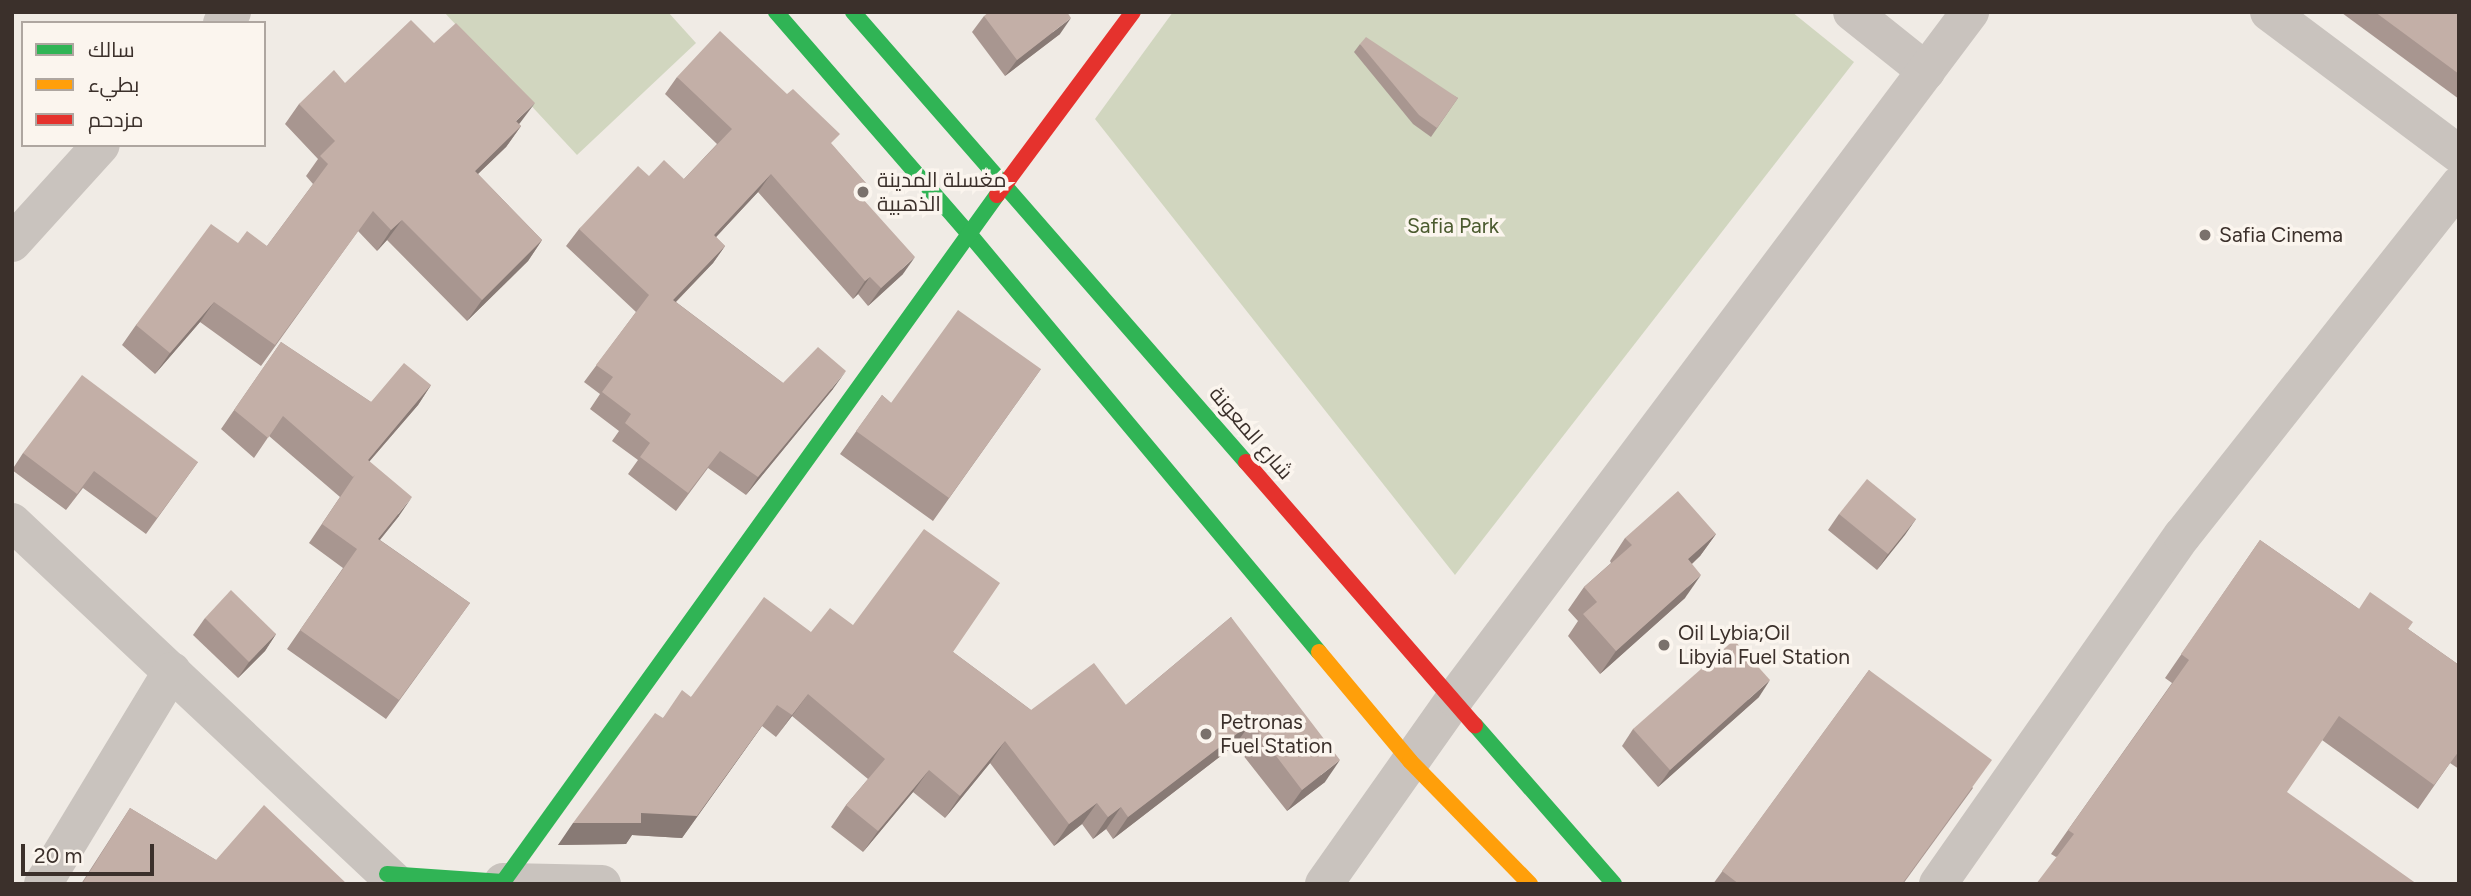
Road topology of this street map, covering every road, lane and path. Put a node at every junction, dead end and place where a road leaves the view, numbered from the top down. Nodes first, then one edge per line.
1 (776, 12) edge
2 (853, 12) edge
3 (1133, 12) edge
4 (1852, 12) edge
5 (1970, 12) edge
6 (2269, 12) edge
7 (1926, 71) junction
8 (98, 147) edge
9 (2459, 153) edge
10 (1004, 184) junction
11 (2459, 185) edge
12 (971, 236) junction
13 (12, 243) edge
14 (12, 522) edge
15 (172, 671) junction
16 (1455, 698) junction
17 (1410, 761) junction
18 (392, 879) edge
19 (503, 882) junction
20 (43, 884) edge
21 (602, 884) edge
22 (1324, 884) edge
23 (1530, 884) edge
24 (1614, 884) edge
25 (1938, 884) edge

1 - 12 main road
2 - 10 main road, شارع المعونة
3 - 10 main road
4 - 7 street
5 - 7 street
6 - 9 street
7 - 16 street
8 - 13 street
10 - 12 main road
10 - 16 main road, شارع المعونة
11 - 25 street
12 - 17 main road
12 - 19 main road
14 - 15 street
15 - 18 street
15 - 20 street
16 - 17 street
16 - 24 main road, شارع المعونة
17 - 22 street
17 - 23 main road
18 - 19 main road
19 - 21 street

